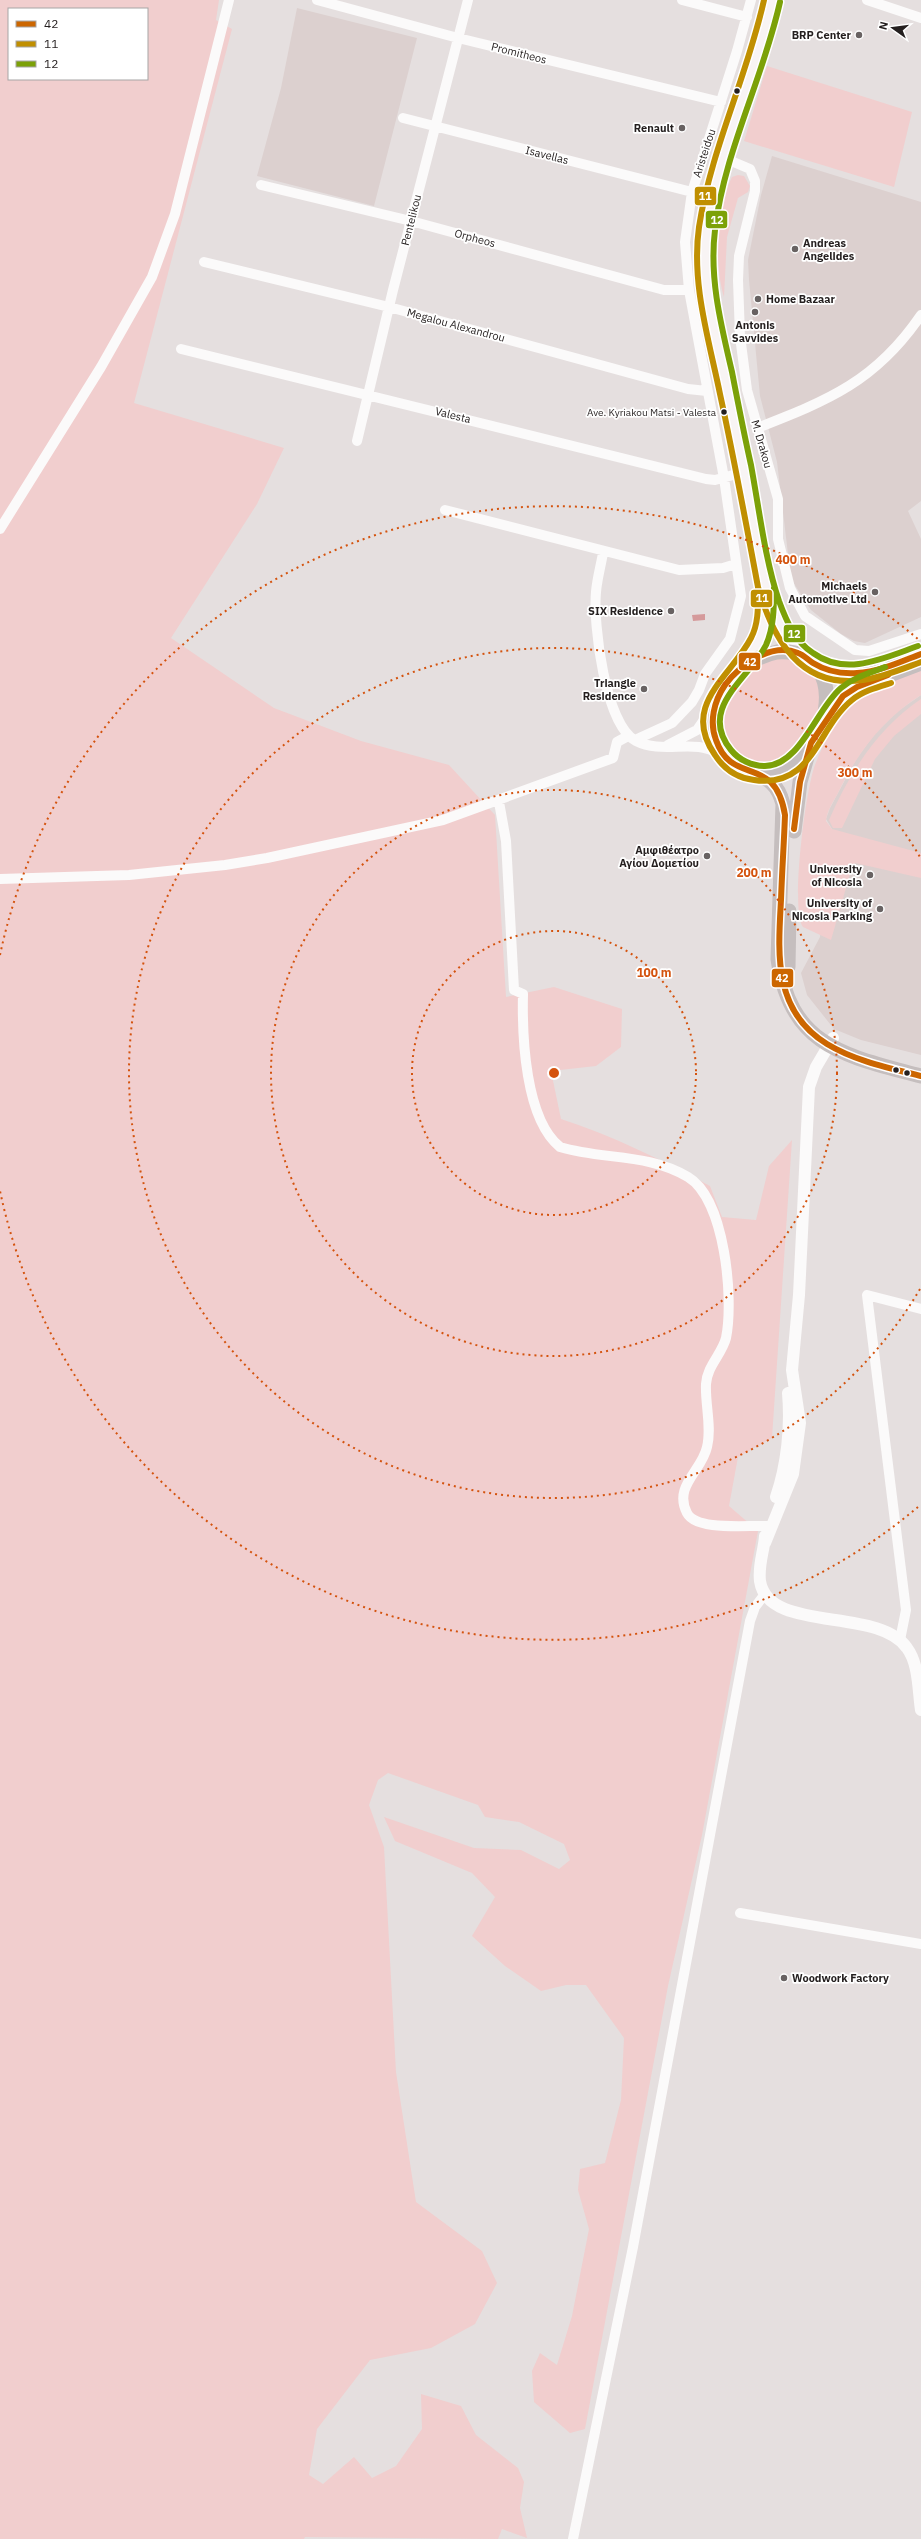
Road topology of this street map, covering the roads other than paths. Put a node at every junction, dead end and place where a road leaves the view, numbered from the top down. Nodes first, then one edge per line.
1 (229, 0) edge
2 (317, 0) edge
3 (468, 0) edge
4 (682, 0) edge
5 (751, 0) edge
6 (772, 0) edge
7 (867, 0) edge
8 (747, 17) junction
9 (921, 18) edge
10 (458, 38) junction
11 (721, 102) junction
12 (402, 118) dead end
13 (436, 127) junction
14 (724, 158) junction
15 (261, 184) dead end
16 (692, 192) junction
17 (411, 221) junction
18 (204, 262) dead end
19 (689, 290) junction
20 (389, 307) junction
21 (921, 315) edge
22 (182, 349) dead end
23 (707, 391) junction
24 (368, 394) junction
25 (758, 428) junction
26 (357, 441) dead end
27 (744, 472) junction
28 (724, 478) junction
29 (445, 510) dead end
30 (0, 529) edge
31 (604, 553) junction
32 (736, 564) junction
33 (766, 585) junction
34 (921, 634) edge
35 (796, 652) junction
36 (921, 654) edge
37 (921, 663) edge
38 (814, 664) junction
39 (735, 673) junction
40 (716, 700) junction
41 (822, 727) junction
42 (632, 738) junction
43 (811, 743) junction
44 (664, 747) junction
45 (725, 755) junction
46 (750, 772) junction
47 (499, 802) junction
48 (0, 879) edge
49 (830, 1042) junction
50 (921, 1066) edge
51 (921, 1076) edge
52 (921, 1308) edge
53 (792, 1370) junction
54 (767, 1526) junction
55 (764, 1544) junction
56 (765, 1594) junction
57 (900, 1640) junction
58 (921, 1710) edge
59 (740, 1913) dead end
60 (921, 1944) edge
61 (573, 2539) edge

1 - 30 street
2 - 10 street, Promitheos
3 - 10 street, Pentelikou
4 - 8 street
5 - 8 street, Aristeidou
6 - 14 main road
7 - 9 street
8 - 11 street, Aristeidou
10 - 11 street, Promitheos
10 - 13 street, Pentelikou
11 - 16 street, Aristeidou
12 - 13 street, Isavellas
13 - 16 street, Isavellas
13 - 17 street, Pentelikou
14 - 25 street, M. Drakou
14 - 27 main road
15 - 17 street, Orpheos
16 - 19 street, Aristeidou
17 - 19 street, Orpheos
17 - 20 street, Pentelikou
18 - 20 street, Megalou Alexandrou
19 - 23 street, Aristeidou
20 - 23 street, Megalou Alexandrou
20 - 24 street, Pentelikou
21 - 25 street
22 - 24 street, Valesta
23 - 28 street, Aristeidou
24 - 26 street, Pentelikou
24 - 28 street, Valesta
25 - 34 street, M. Drakou
27 - 28 street
27 - 33 main road
28 - 32 street, Aristeidou
29 - 31 street
31 - 32 street
31 - 42 street
32 - 42 street, Aristeidou
33 - 35 main road
33 - 39 main road
35 - 38 main road
35 - 39 main road
36 - 38 main road
37 - 41 main road
38 - 41 main road
39 - 40 main road
40 - 44 street
40 - 45 main road
41 - 43 main road
42 - 44 street
42 - 47 street
43 - 46 main road
43 - 49 main road
44 - 45 street
45 - 46 main road
46 - 49 main road
47 - 48 street
47 - 54 street
49 - 50 main road
49 - 51 main road
49 - 53 street
52 - 57 street
53 - 54 street
53 - 55 street
54 - 55 street
55 - 56 street
56 - 57 street
56 - 61 street
57 - 58 street
59 - 60 street

